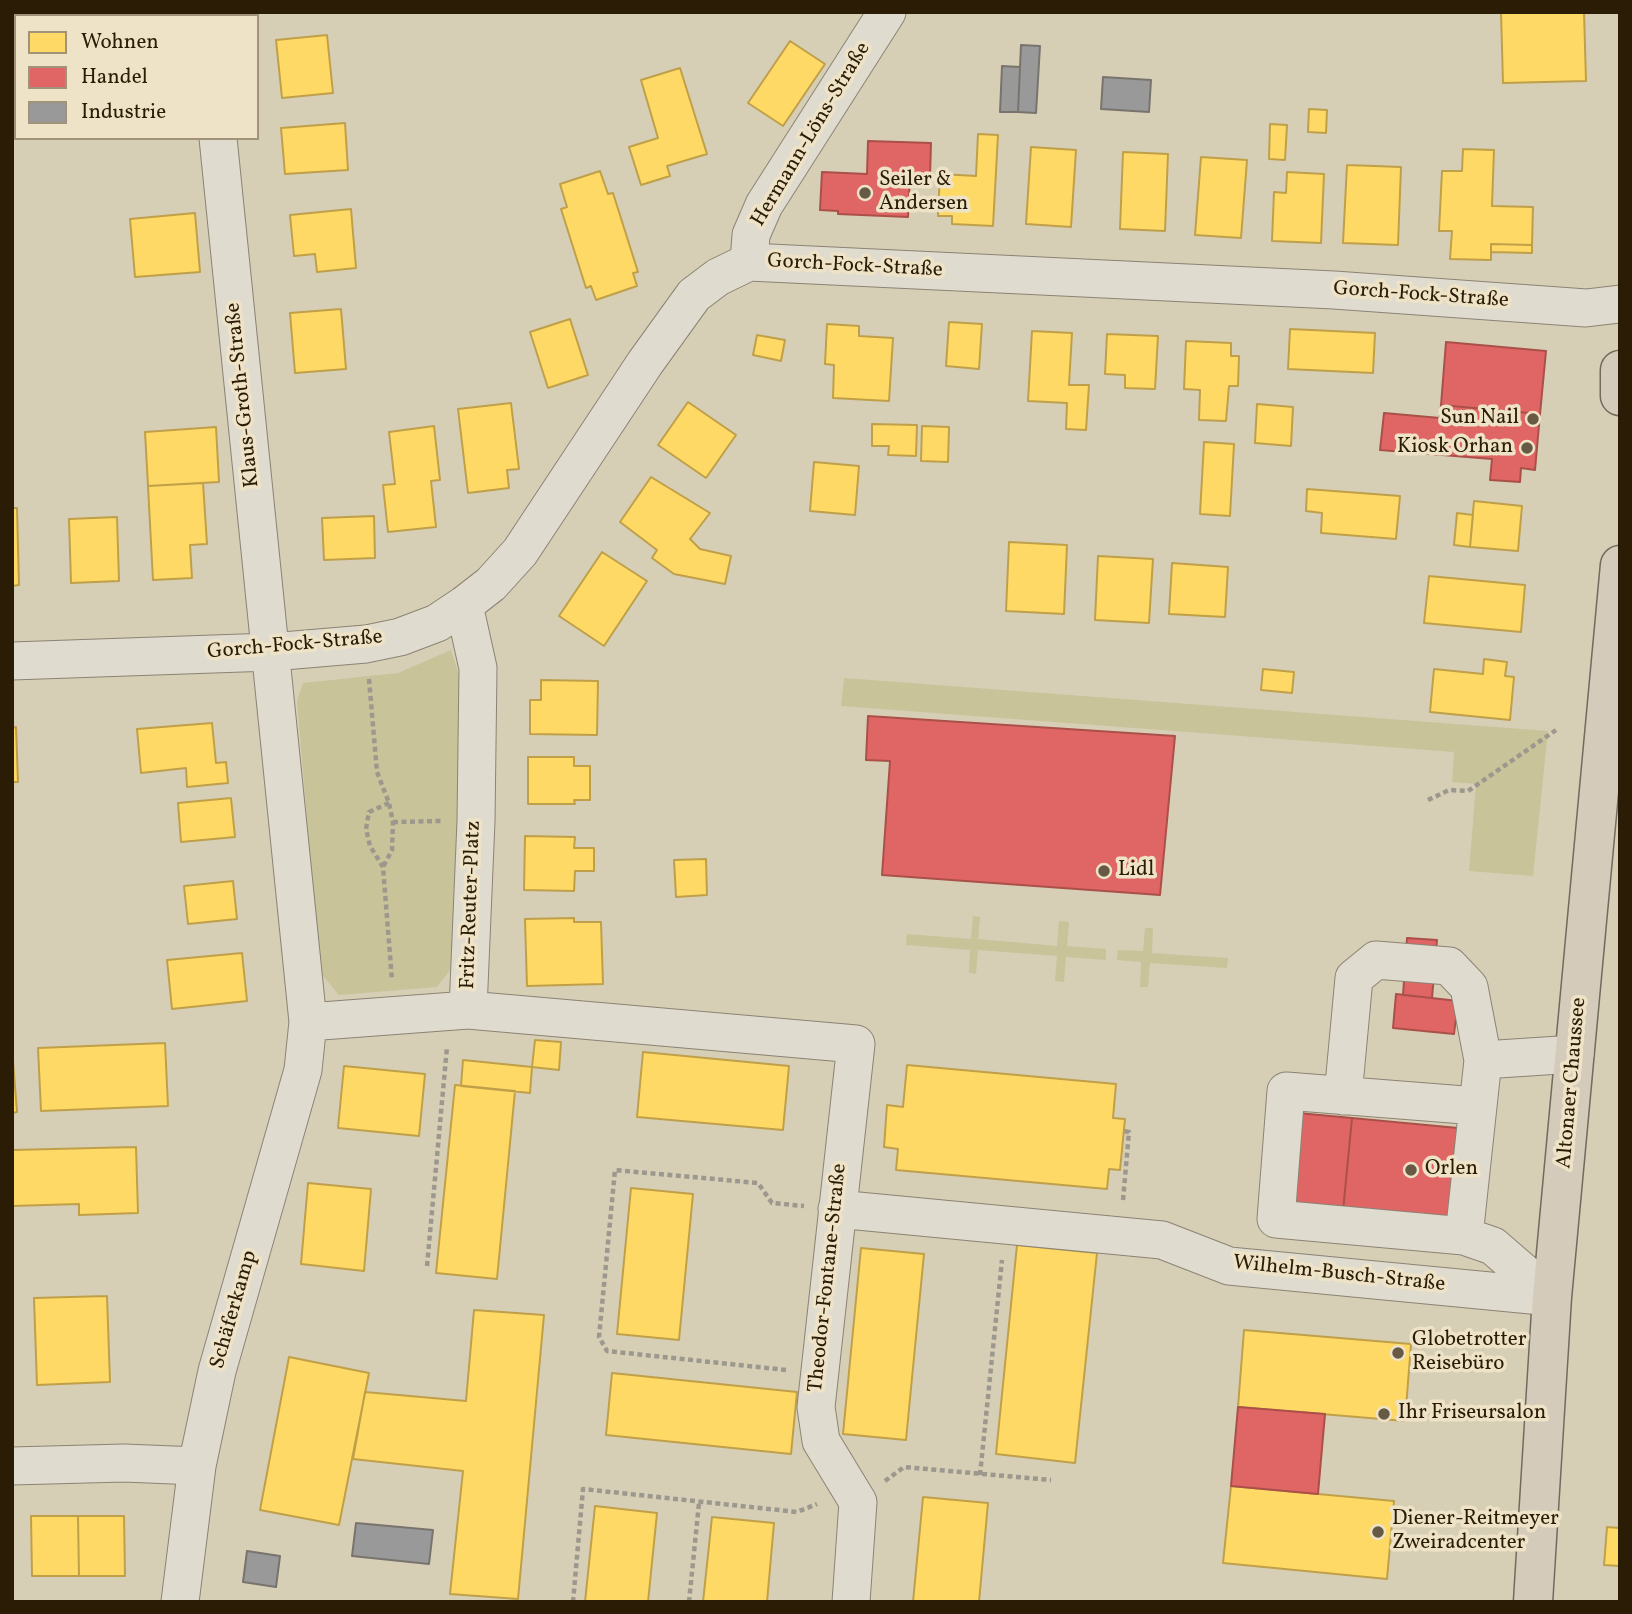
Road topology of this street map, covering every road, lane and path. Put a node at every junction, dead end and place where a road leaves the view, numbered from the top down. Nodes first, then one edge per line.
1 (887, 12) edge
2 (218, 140) edge
3 (749, 262) junction
4 (1620, 304) edge
5 (1620, 370) edge
6 (1620, 396) edge
7 (1620, 565) edge
8 (464, 606) junction
9 (271, 652) junction
10 (12, 661) edge
11 (368, 671) dead end
12 (1556, 730) dead end
13 (1428, 800) dead end
14 (389, 803) junction
15 (454, 821) dead end
16 (393, 822) junction
17 (383, 867) junction
18 (392, 987) dead end
19 (308, 1022) junction
20 (458, 1023) junction
21 (1575, 1055) junction
22 (1483, 1060) junction
23 (1343, 1096) junction
24 (1477, 1106) junction
25 (1124, 1131) dead end
26 (837, 1209) junction
27 (1005, 1224) junction
28 (1120, 1236) junction
29 (1464, 1236) junction
30 (427, 1266) dead end
31 (1552, 1297) junction
32 (818, 1373) junction
33 (12, 1466) edge
34 (197, 1466) junction
35 (980, 1475) junction
36 (1051, 1480) dead end
37 (699, 1503) junction
38 (858, 1503) junction
39 (180, 1602) edge
40 (573, 1602) edge
41 (689, 1602) edge
42 (851, 1602) edge
43 (1533, 1602) edge

1 - 3 street, Hermann-Löns-Straße
2 - 9 street, Klaus-Groth-Straße
3 - 4 street, Gorch-Fock-Straße
3 - 8 street, Gorch-Fock-Straße
5 - 6 main road
7 - 21 main road, Altonaer Chaussee
8 - 9 street, Gorch-Fock-Straße
8 - 20 street, Fritz-Reuter-Platz
9 - 10 street, Gorch-Fock-Straße
9 - 19 street
11 - 14 path
12 - 13 path
14 - 16 path
14 - 17 path
15 - 16 path
16 - 17 path
17 - 18 path
19 - 20 street, Fritz-Reuter-Platz
19 - 34 street, Schäferkamp
20 - 26 street, Theodor-Fontane-Straße
20 - 30 path
21 - 22 street
21 - 31 main road, Altonaer Chaussee
22 - 23 street
22 - 24 street
23 - 24 street
23 - 29 street
24 - 29 street
25 - 28 path
26 - 27 street, Wilhelm-Busch-Straße
26 - 32 street, Theodor-Fontane-Straße
26 - 32 path
27 - 28 street, Wilhelm-Busch-Straße
27 - 35 path
28 - 31 street, Wilhelm-Busch-Straße
29 - 31 street
31 - 43 main road, Altonaer Chaussee
32 - 38 street, Theodor-Fontane-Straße
33 - 34 street
34 - 39 street, Schäferkamp
35 - 36 path
35 - 38 path
37 - 38 path
37 - 40 path
37 - 41 path
38 - 42 street

